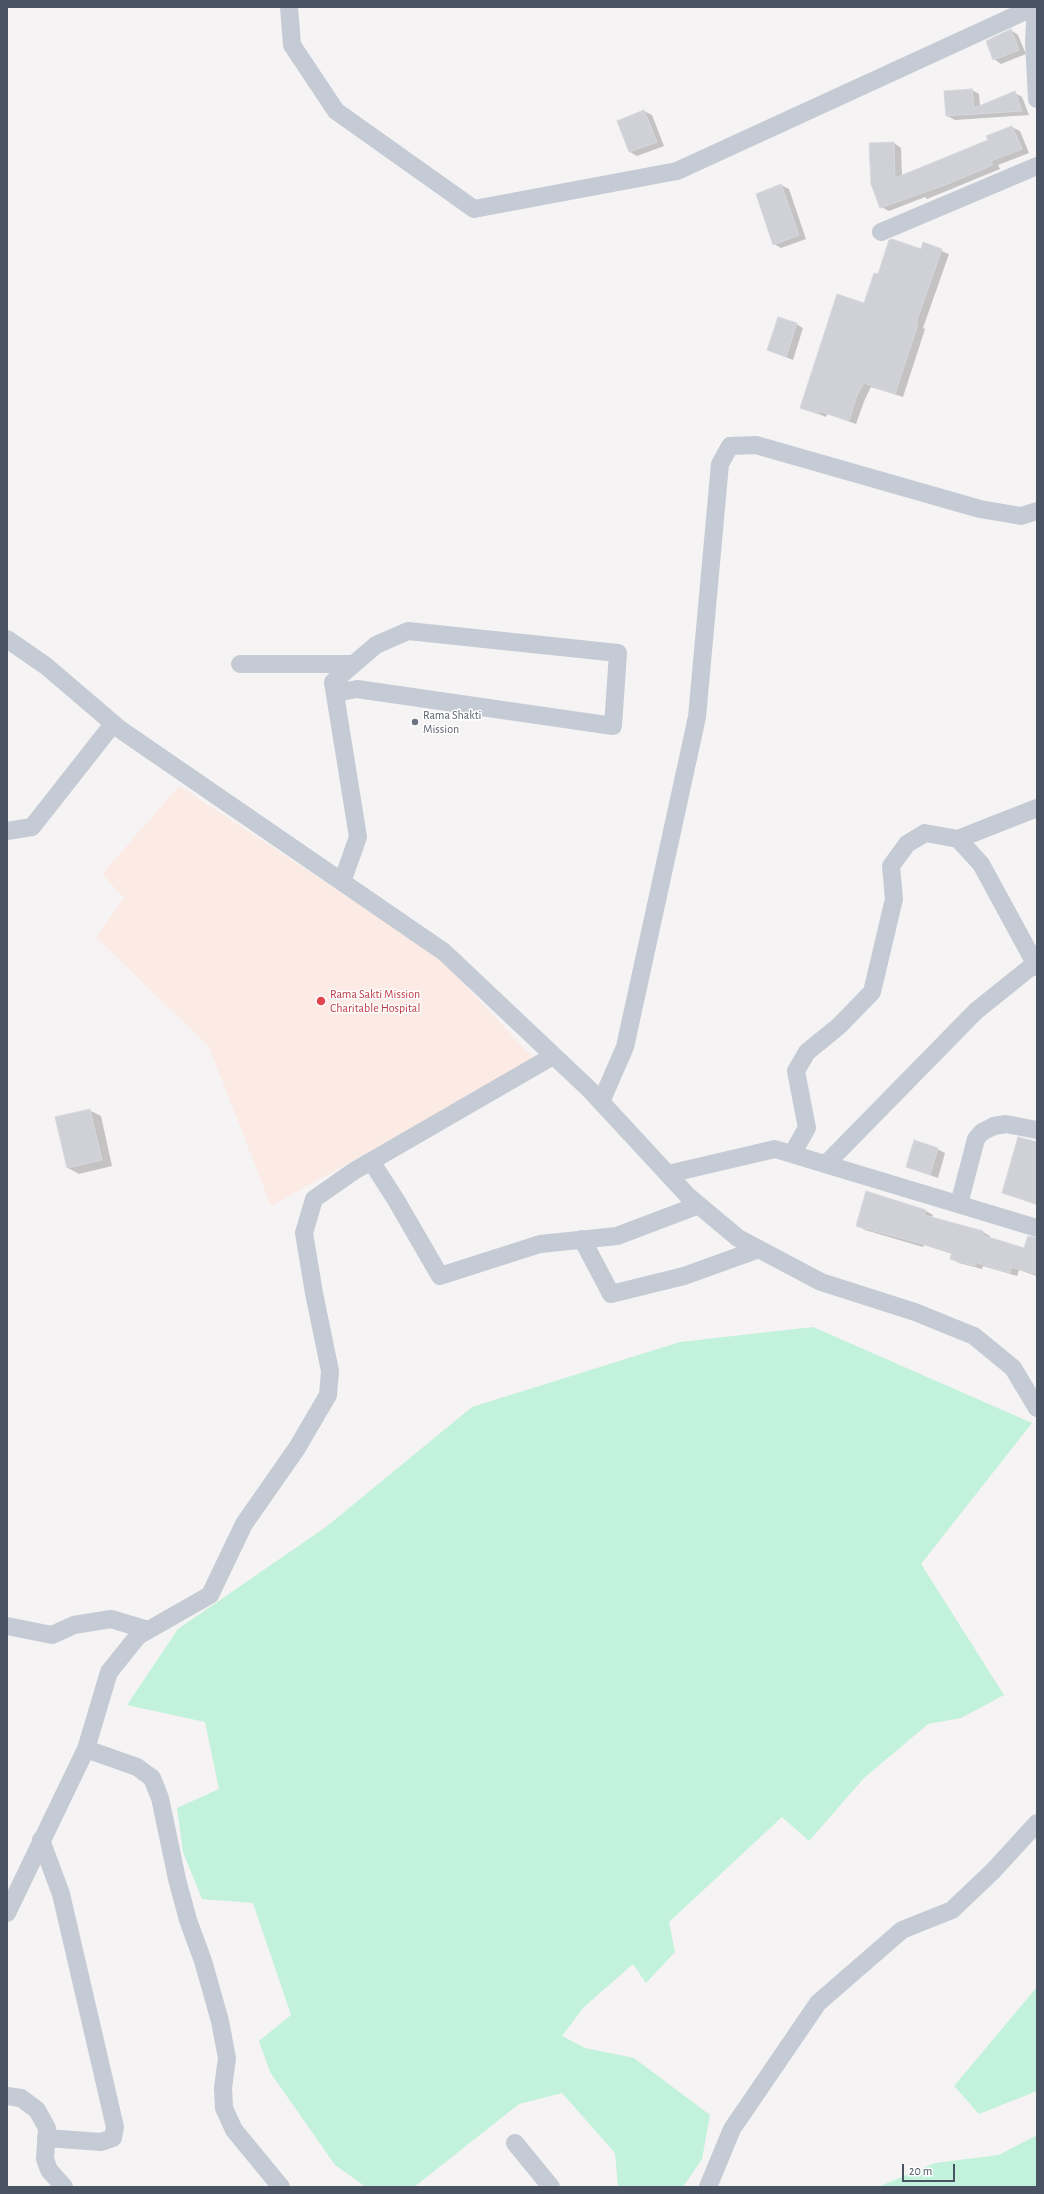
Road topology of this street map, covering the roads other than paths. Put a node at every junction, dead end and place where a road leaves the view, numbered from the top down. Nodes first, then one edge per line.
1 (289, 7) edge
2 (1035, 7) edge
3 (1037, 99) edge
4 (1037, 166) edge
5 (881, 232) dead end
6 (1037, 511) edge
7 (7, 639) edge
8 (240, 664) dead end
9 (354, 664) junction
10 (335, 693) junction
11 (113, 724) junction
12 (1037, 808) edge
13 (7, 831) edge
14 (958, 839) junction
15 (342, 882) junction
16 (1036, 964) edge
17 (553, 1056) junction
18 (601, 1102) junction
19 (1037, 1130) edge
20 (792, 1154) junction
21 (371, 1161) junction
22 (826, 1164) junction
23 (668, 1174) junction
24 (699, 1204) junction
25 (959, 1204) junction
26 (1037, 1228) edge
27 (582, 1239) junction
28 (759, 1249) junction
29 (1037, 1408) edge
30 (7, 1626) edge
31 (148, 1630) junction
32 (86, 1749) junction
33 (1037, 1822) edge
34 (41, 1840) junction
35 (7, 1912) edge
36 (7, 2096) edge
37 (46, 2138) junction
38 (515, 2143) dead end
39 (64, 2187) edge
40 (281, 2187) edge
41 (551, 2187) edge
42 (708, 2187) edge

1 - 2 street
2 - 3 street
4 - 5 street
6 - 18 street
7 - 11 street
8 - 9 street
9 - 10 street
9 - 10 street
10 - 15 street
11 - 13 street
11 - 15 street
12 - 14 street
14 - 16 street
14 - 20 street
15 - 17 street
16 - 22 street
17 - 18 street
17 - 21 street
18 - 23 street
19 - 25 street
20 - 22 street
20 - 23 street
21 - 27 street
21 - 31 street
22 - 25 street
23 - 24 street
24 - 27 street
24 - 28 street
25 - 26 street
27 - 28 street
28 - 29 street
30 - 31 street
31 - 32 street
32 - 34 street
32 - 40 street
33 - 42 street
34 - 35 street
34 - 37 street
36 - 37 street
37 - 39 street
38 - 41 street

